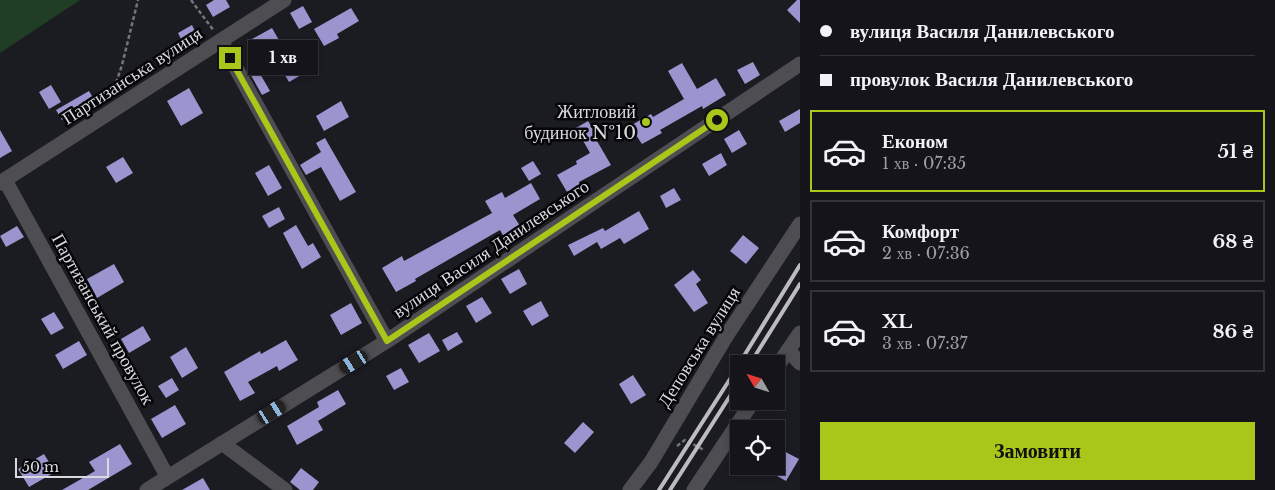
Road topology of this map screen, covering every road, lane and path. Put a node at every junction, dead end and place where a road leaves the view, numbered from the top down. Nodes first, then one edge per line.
1 (138, 0) edge
2 (191, 0) edge
3 (284, 0) edge
4 (221, 41) junction
5 (800, 64) edge
6 (113, 110) junction
7 (2, 182) edge
8 (800, 224) edge
9 (800, 333) edge
10 (387, 341) junction
11 (788, 350) junction
12 (785, 355) edge
13 (800, 363) edge
14 (747, 410) edge
15 (727, 440) junction
16 (222, 443) junction
17 (654, 457) junction
18 (167, 476) junction
19 (147, 490) edge
20 (285, 490) edge
21 (630, 490) edge
22 (694, 490) edge

1 - 6 path
2 - 4 path
3 - 4 street, Партизанська вулиця
4 - 6 street, Партизанська вулиця
4 - 10 street
5 - 10 street, вулиця Василя Данилевського
6 - 7 street, Партизанська вулиця
7 - 18 street, Партизанський провулок
8 - 17 street, Деповська вулиця
9 - 11 street
10 - 16 street, вулиця Василя Данилевського
11 - 12 street
11 - 13 street
14 - 15 street
15 - 17 path
15 - 22 street
16 - 18 street, вулиця Василя Данилевського
16 - 20 street
17 - 21 street, Деповська вулиця
18 - 19 street, вулиця Василя Данилевського

